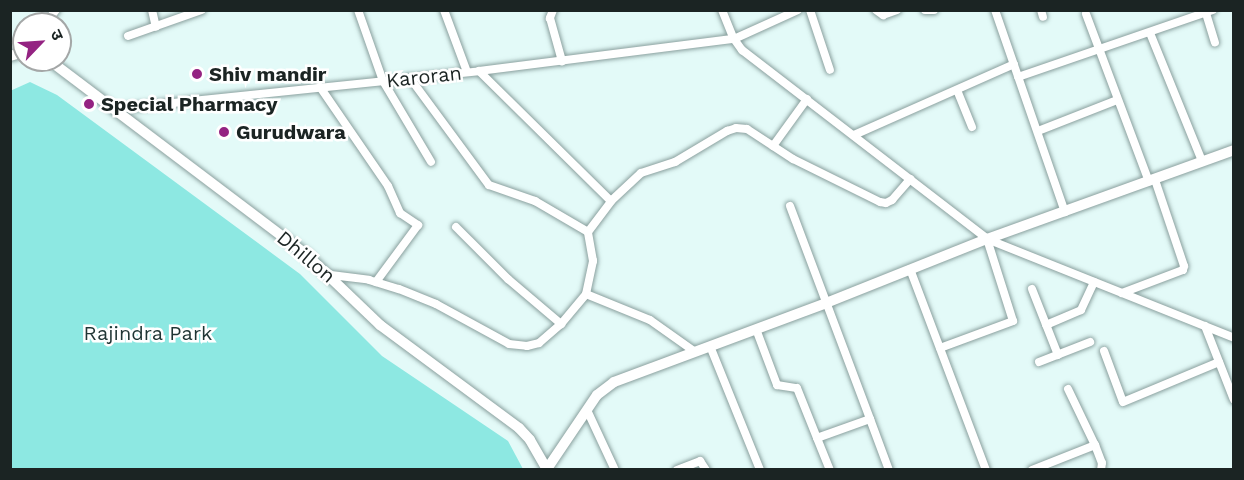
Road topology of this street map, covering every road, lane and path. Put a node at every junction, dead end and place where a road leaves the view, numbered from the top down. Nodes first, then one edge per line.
1 (152, 10) edge
2 (202, 10) edge
3 (358, 10) edge
4 (444, 10) edge
5 (553, 10) edge
6 (722, 10) edge
7 (798, 10) edge
8 (810, 10) edge
9 (876, 10) edge
10 (897, 10) edge
11 (925, 10) edge
12 (934, 10) edge
13 (995, 10) edge
14 (1208, 11) edge
15 (1086, 14) dead end
16 (156, 27) junction
17 (1150, 33) junction
18 (128, 36) dead end
19 (734, 39) junction
20 (1215, 42) dead end
21 (1098, 52) junction
22 (562, 61) junction
23 (1014, 64) junction
24 (830, 70) dead end
25 (479, 71) junction
26 (65, 72) edge
27 (468, 72) junction
28 (1018, 77) junction
29 (410, 78) junction
30 (382, 81) junction
31 (320, 87) junction
32 (957, 90) junction
33 (807, 99) junction
34 (1117, 100) junction
35 (114, 109) junction
36 (972, 128) dead end
37 (1038, 131) junction
38 (854, 135) junction
39 (773, 146) junction
40 (1233, 151) edge
41 (1202, 161) junction
42 (431, 162) dead end
43 (910, 178) junction
44 (1152, 181) junction
45 (611, 201) junction
46 (790, 206) dead end
47 (1065, 212) junction
48 (456, 227) dead end
49 (588, 232) junction
50 (987, 239) junction
51 (910, 269) junction
52 (331, 275) junction
53 (376, 282) junction
54 (1094, 282) junction
55 (1032, 289) dead end
56 (1122, 293) junction
57 (586, 294) junction
58 (826, 303) junction
59 (561, 324) junction
60 (1046, 326) junction
61 (1205, 326) junction
62 (756, 329) junction
63 (1233, 338) edge
64 (1090, 342) dead end
65 (710, 346) junction
66 (940, 348) junction
67 (1104, 351) dead end
68 (695, 352) junction
69 (1058, 355) junction
70 (1039, 362) dead end
71 (1219, 362) junction
72 (1068, 389) dead end
73 (1233, 400) edge
74 (587, 410) junction
75 (870, 419) junction
76 (817, 438) junction
77 (1095, 445) junction
78 (547, 469) edge
79 (615, 470) edge
80 (676, 470) edge
81 (706, 470) edge
82 (760, 470) edge
83 (830, 470) edge
84 (889, 470) edge
85 (986, 470) edge
86 (1032, 470) edge
87 (1101, 470) edge

1 - 16 street
2 - 16 street
3 - 30 street
4 - 27 street
5 - 22 street
6 - 19 street
7 - 19 street, Karoran
8 - 24 street
9 - 10 street
11 - 12 street
13 - 23 street
14 - 17 street
14 - 20 street
15 - 21 street
16 - 18 street
17 - 21 street
17 - 41 street
19 - 22 street, Karoran
19 - 33 street
21 - 28 street
21 - 34 street
22 - 25 street, Karoran
23 - 28 street
23 - 32 street
25 - 27 street, Karoran
25 - 45 street
26 - 35 street, Dhillon
27 - 29 street, Karoran
28 - 37 street
29 - 30 street, Karoran
29 - 49 street
30 - 31 street, Karoran
30 - 42 street
31 - 35 street, Karoran
31 - 53 street
32 - 36 street
32 - 38 street
33 - 38 street
33 - 39 street
34 - 37 street
34 - 44 street
35 - 52 street, Dhillon
37 - 47 street
38 - 43 street
39 - 43 street
39 - 45 street
40 - 41 street
41 - 44 street
43 - 50 street
44 - 47 street
44 - 56 street
45 - 49 street
46 - 58 street
47 - 50 street
48 - 59 street
49 - 57 street
50 - 51 street
50 - 54 street
50 - 66 street
51 - 58 street
51 - 66 street
52 - 53 street
52 - 78 street, Dhillon
53 - 59 street
54 - 56 street
54 - 60 street
55 - 60 street
56 - 61 street
57 - 59 street
57 - 68 street
58 - 62 street
58 - 75 street
60 - 69 street
61 - 63 street
61 - 71 street
62 - 65 street
62 - 76 street
64 - 69 street
65 - 68 street
65 - 82 street
66 - 85 street
67 - 71 street
68 - 74 street
69 - 70 street
71 - 73 street
72 - 77 street
74 - 78 street
74 - 79 street
75 - 76 street
75 - 84 street
76 - 83 street
77 - 86 street
77 - 87 street
80 - 81 street

